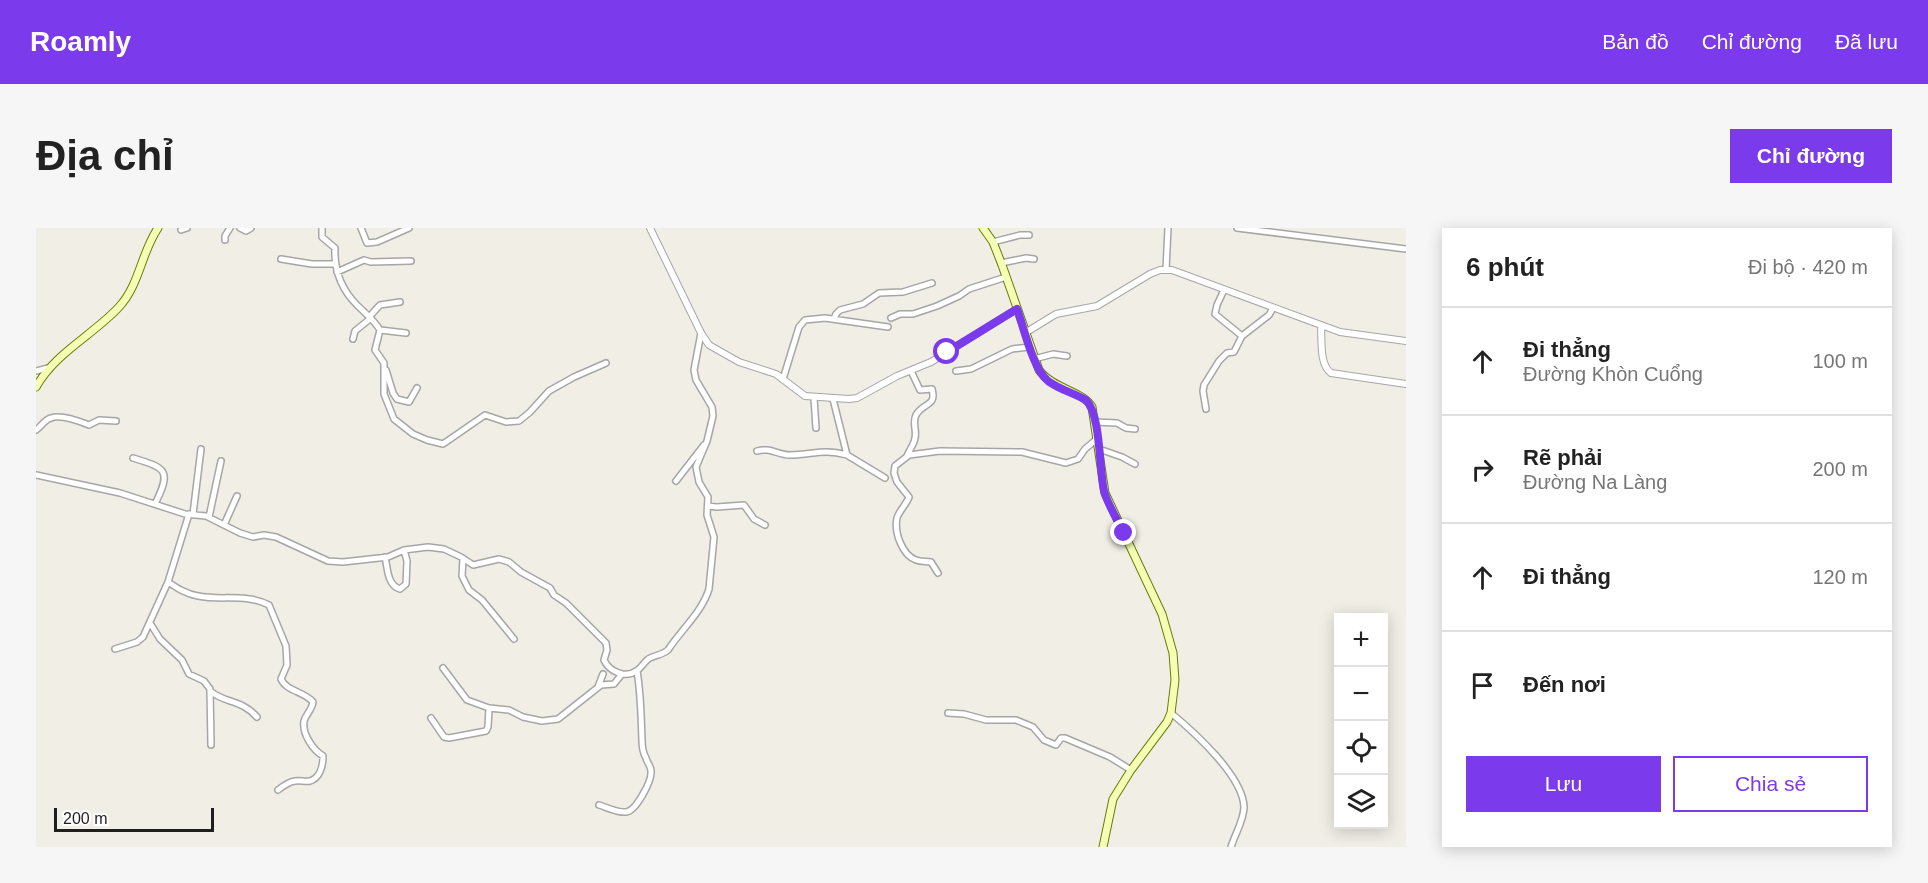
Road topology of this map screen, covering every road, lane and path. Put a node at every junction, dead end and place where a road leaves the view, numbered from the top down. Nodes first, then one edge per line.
1 (158, 228) edge
2 (230, 228) edge
3 (240, 228) edge
4 (251, 228) edge
5 (322, 228) edge
6 (361, 228) edge
7 (409, 228) edge
8 (650, 228) edge
9 (983, 228) edge
10 (1168, 228) edge
11 (1238, 228) edge
12 (1029, 235) dead end
13 (225, 240) dead end
14 (993, 242) junction
15 (1406, 249) edge
16 (281, 259) dead end
17 (1034, 259) dead end
18 (411, 261) dead end
19 (1001, 263) junction
20 (335, 264) junction
21 (1166, 270) junction
22 (337, 272) junction
23 (1006, 277) junction
24 (932, 283) dead end
25 (1224, 290) junction
26 (399, 302) dead end
27 (1273, 308) junction
28 (1017, 309) junction
29 (370, 317) junction
30 (891, 318) dead end
31 (834, 320) junction
32 (1321, 325) junction
33 (888, 327) dead end
34 (380, 330) junction
35 (406, 333) dead end
36 (701, 333) junction
37 (1026, 333) junction
38 (1242, 336) junction
39 (353, 339) dead end
40 (1406, 340) edge
41 (1030, 347) junction
42 (1067, 356) dead end
43 (1034, 359) junction
44 (606, 363) dead end
45 (48, 368) junction
46 (385, 369) junction
47 (36, 371) edge
48 (911, 371) junction
49 (956, 371) dead end
50 (783, 379) junction
51 (1406, 384) edge
52 (36, 387) edge
53 (417, 388) dead end
54 (814, 398) junction
55 (833, 399) junction
56 (1206, 409) dead end
57 (116, 421) dead end
58 (1095, 422) junction
59 (816, 428) dead end
60 (1135, 429) dead end
61 (36, 430) edge
62 (1098, 438) junction
63 (706, 445) junction
64 (201, 449) dead end
65 (1099, 449) junction
66 (757, 451) dead end
67 (847, 455) junction
68 (907, 456) junction
69 (133, 458) dead end
70 (221, 461) dead end
71 (1135, 464) dead end
72 (36, 475) edge
73 (885, 478) dead end
74 (676, 481) dead end
75 (237, 496) dead end
76 (155, 504) junction
77 (708, 506) junction
78 (191, 514) junction
79 (209, 518) junction
80 (224, 525) junction
81 (765, 525) dead end
82 (404, 550) junction
83 (385, 557) junction
84 (463, 559) junction
85 (939, 573) dead end
86 (168, 582) junction
87 (150, 623) junction
88 (514, 639) dead end
89 (115, 649) dead end
90 (443, 668) dead end
91 (637, 671) junction
92 (603, 674) dead end
93 (622, 674) junction
94 (598, 687) junction
95 (210, 691) junction
96 (489, 708) junction
97 (948, 713) dead end
98 (1171, 713) junction
99 (258, 717) dead end
100 (431, 718) dead end
101 (211, 745) dead end
102 (1131, 770) junction
103 (278, 790) dead end
104 (599, 805) dead end
105 (1103, 847) edge
106 (1231, 847) edge

1 - 45 main road
2 - 13 street
3 - 4 street
5 - 20 street
6 - 7 street
8 - 36 street
9 - 14 main road
10 - 21 street
11 - 15 street
12 - 14 street
14 - 19 main road
16 - 20 street
17 - 19 street
18 - 22 street
19 - 23 main road
20 - 22 street
21 - 25 street
21 - 37 street
22 - 29 street
23 - 28 main road
23 - 30 street
24 - 31 street
25 - 27 street
25 - 38 street
26 - 29 street
27 - 32 street
27 - 38 street
28 - 37 main road
28 - 48 street
29 - 34 street
29 - 39 street
31 - 33 street
31 - 50 street
32 - 40 street
32 - 51 street
34 - 35 street
34 - 46 street
36 - 50 street
36 - 63 street
37 - 41 main road
38 - 56 street
41 - 43 main road
41 - 49 street
42 - 43 street
43 - 58 main road
44 - 46 street
45 - 47 street
45 - 52 main road
46 - 53 street
48 - 55 street
48 - 68 street
50 - 54 street
54 - 55 street
54 - 59 street
55 - 67 street
57 - 61 street
58 - 60 street
58 - 62 main road
62 - 65 main road
62 - 68 street
63 - 74 street
63 - 77 street
64 - 78 street
65 - 71 street
65 - 98 main road
66 - 67 street
67 - 73 street
68 - 85 street
69 - 76 street
70 - 79 street
72 - 76 street
75 - 80 street
76 - 78 street
77 - 81 street
77 - 91 street
78 - 79 street
78 - 86 street
79 - 80 street
80 - 83 street
82 - 83 street
82 - 83 street
82 - 84 street
84 - 88 street
84 - 93 street
86 - 87 street
86 - 103 street
87 - 89 street
87 - 95 street
90 - 96 street
91 - 93 street
91 - 104 street
92 - 94 street
93 - 94 street
94 - 96 street
95 - 99 street
95 - 101 street
96 - 100 street
97 - 102 street
98 - 102 main road
98 - 106 street
102 - 105 main road

